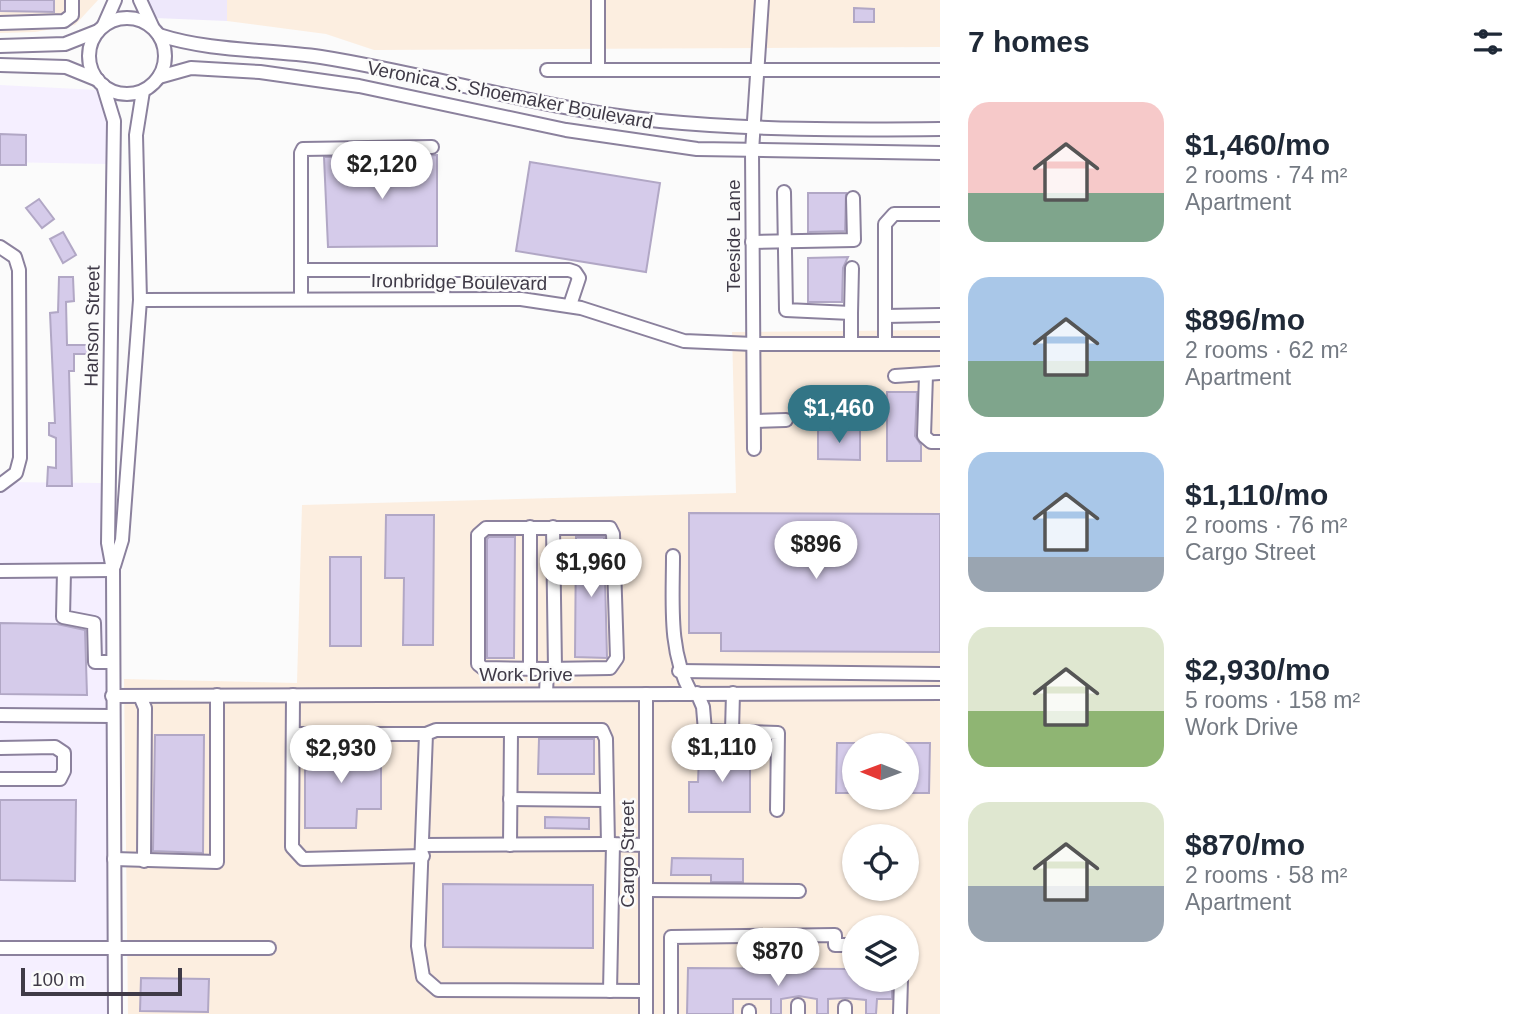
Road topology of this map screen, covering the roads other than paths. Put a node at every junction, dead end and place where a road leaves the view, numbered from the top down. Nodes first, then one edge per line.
1 (72, 0) edge
2 (115, 0) edge
3 (141, 0) edge
4 (598, 0) edge
5 (762, 0) edge
6 (0, 23) edge
7 (102, 28) junction
8 (155, 30) junction
9 (0, 46) edge
10 (0, 65) edge
11 (547, 70) dead end
12 (598, 70) junction
13 (757, 70) junction
14 (940, 70) edge
15 (159, 77) junction
16 (100, 82) junction
17 (143, 91) junction
18 (752, 127) junction
19 (940, 130) edge
20 (432, 147) dead end
21 (752, 151) junction
22 (940, 153) edge
23 (784, 192) dead end
24 (853, 198) dead end
25 (940, 214) edge
26 (784, 241) junction
27 (752, 242) junction
28 (0, 247) edge
29 (852, 268) dead end
30 (301, 270) junction
31 (444, 270) junction
32 (301, 299) junction
33 (443, 299) junction
34 (140, 300) junction
35 (570, 305) junction
36 (851, 313) junction
37 (940, 315) edge
38 (885, 316) junction
39 (753, 344) junction
40 (851, 344) junction
41 (885, 344) junction
42 (940, 344) edge
43 (940, 352) edge
44 (933, 374) edge
45 (895, 376) dead end
46 (786, 420) dead end
47 (754, 421) junction
48 (940, 442) edge
49 (754, 449) dead end
50 (0, 485) edge
51 (530, 527) junction
52 (553, 527) junction
53 (673, 556) dead end
54 (113, 570) junction
55 (0, 571) edge
56 (64, 572) junction
57 (112, 662) junction
58 (530, 669) junction
59 (551, 669) junction
60 (679, 671) junction
61 (940, 674) edge
62 (694, 693) junction
63 (733, 693) junction
64 (940, 693) edge
65 (546, 694) junction
66 (646, 694) junction
67 (217, 695) junction
68 (293, 695) junction
69 (112, 696) junction
70 (140, 696) junction
71 (0, 715) edge
72 (112, 716) junction
73 (511, 732) junction
74 (732, 732) junction
75 (294, 734) junction
76 (426, 734) junction
77 (0, 748) edge
78 (0, 779) edge
79 (510, 799) junction
80 (606, 800) junction
81 (777, 810) dead end
82 (611, 844) junction
83 (510, 845) junction
84 (646, 845) junction
85 (422, 850) junction
86 (114, 859) junction
87 (144, 861) junction
88 (646, 890) junction
89 (799, 891) dead end
90 (671, 943) junction
91 (646, 944) junction
92 (842, 945) edge
93 (0, 948) edge
94 (114, 948) junction
95 (269, 948) dead end
96 (646, 990) junction
97 (610, 991) junction
98 (901, 992) edge
99 (115, 1014) edge
100 (646, 1014) edge
101 (671, 1014) edge
102 (900, 1014) edge

1 - 6 street
2 - 7 street, Hanson Street
3 - 8 street
4 - 12 street
5 - 13 street, Teeside Lane
7 - 8 street
7 - 9 street
7 - 16 street, Hanson Street
8 - 15 street
8 - 18 street, Veronica S. Shoemaker Boulevard
10 - 16 street
11 - 12 street, Veronica S. Shoemaker Boulevard
12 - 13 street, Veronica S. Shoemaker Boulevard
13 - 14 street, Veronica S. Shoemaker Boulevard
13 - 18 street, Teeside Lane
15 - 17 street
15 - 21 street, Veronica S. Shoemaker Boulevard
16 - 17 street
16 - 54 street, Hanson Street
17 - 34 street, Hanson Street
18 - 19 street, Veronica S. Shoemaker Boulevard
18 - 21 street, Teeside Lane
20 - 30 street
21 - 22 street, Veronica S. Shoemaker Boulevard
21 - 27 street, Teeside Lane
23 - 26 street
24 - 26 street
25 - 38 street
26 - 27 street
26 - 36 street
27 - 39 street, Teeside Lane
28 - 50 street
29 - 36 street
30 - 31 street
30 - 32 street
31 - 33 street
31 - 35 street
32 - 33 street, Ironbridge Boulevard
32 - 34 street, Ironbridge Boulevard
33 - 35 street, Ironbridge Boulevard
34 - 54 street, Hanson Street
35 - 39 street, Ironbridge Boulevard
36 - 40 street
37 - 38 street
38 - 41 street
39 - 40 street, Ironbridge Boulevard
39 - 47 street, Teeside Lane
40 - 41 street, Ironbridge Boulevard
41 - 42 street, Ironbridge Boulevard
42 - 43 street
44 - 45 street
44 - 48 street
46 - 47 street
47 - 49 street, Teeside Lane
51 - 52 street
51 - 58 street
51 - 58 street
52 - 59 street
52 - 59 street
53 - 60 street
54 - 56 street
54 - 57 street, Hanson Street
55 - 56 street
56 - 57 street
57 - 69 street, Hanson Street
58 - 59 street
59 - 65 street
60 - 61 street
60 - 62 street
62 - 63 street, Work Drive
62 - 66 street, Work Drive
62 - 74 street
63 - 64 street, Work Drive
63 - 74 street
65 - 66 street, Work Drive
65 - 68 street, Work Drive
66 - 84 street, Cargo Street
67 - 68 street, Work Drive
67 - 70 street, Work Drive
67 - 87 street
68 - 75 street
69 - 70 street, Work Drive
69 - 72 street, Hanson Street
70 - 87 street
71 - 72 street
72 - 86 street, Hanson Street
73 - 76 street
73 - 79 street
73 - 80 street
74 - 81 street
75 - 76 street
75 - 85 street
76 - 85 street
77 - 78 street
79 - 80 street
79 - 83 street
80 - 82 street
82 - 83 street
82 - 84 street
82 - 97 street
83 - 85 street
84 - 88 street, Cargo Street
85 - 97 street
86 - 87 street
86 - 94 street, Hanson Street
88 - 89 street
88 - 91 street, Cargo Street
90 - 91 street
90 - 92 street
90 - 101 street
91 - 96 street, Cargo Street
93 - 94 street
94 - 95 street
94 - 99 street, Hanson Street
96 - 97 street
96 - 100 street, Cargo Street
98 - 102 street

